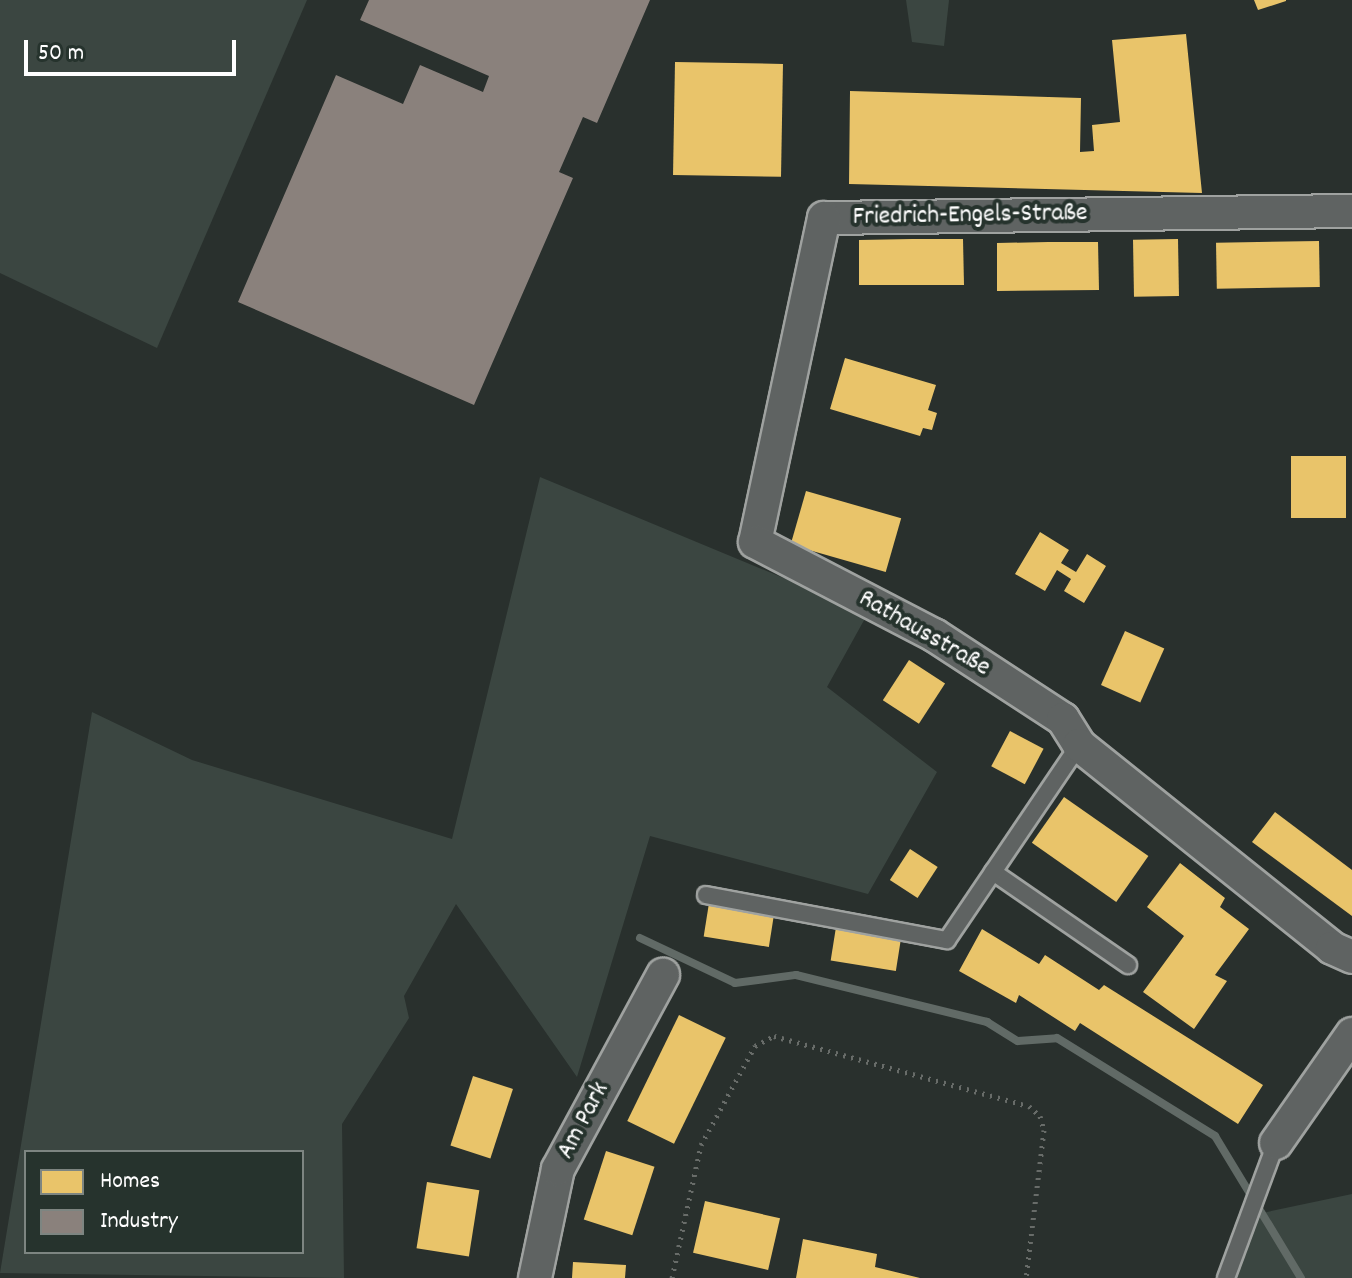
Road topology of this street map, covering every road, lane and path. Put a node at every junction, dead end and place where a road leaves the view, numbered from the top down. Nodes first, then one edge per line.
1 (1352, 211) edge
2 (755, 542) joint
3 (1079, 745) junction
4 (993, 872) junction
5 (706, 895) dead end
6 (1352, 957) edge
7 (1128, 965) dead end
8 (663, 975) dead end
9 (1352, 1034) edge
10 (1276, 1143) joint
11 (535, 1278) edge
12 (672, 1278) edge
13 (1026, 1278) edge
14 (1226, 1278) edge

1 - 2 street, Friedrich-Engels-Straße
2 - 3 street, Rathausstraße
3 - 4 lane
3 - 6 street, Rathausstraße
4 - 5 lane
4 - 7 lane
8 - 11 street, Am Park
9 - 10 street
10 - 14 lane
12 - 13 path

